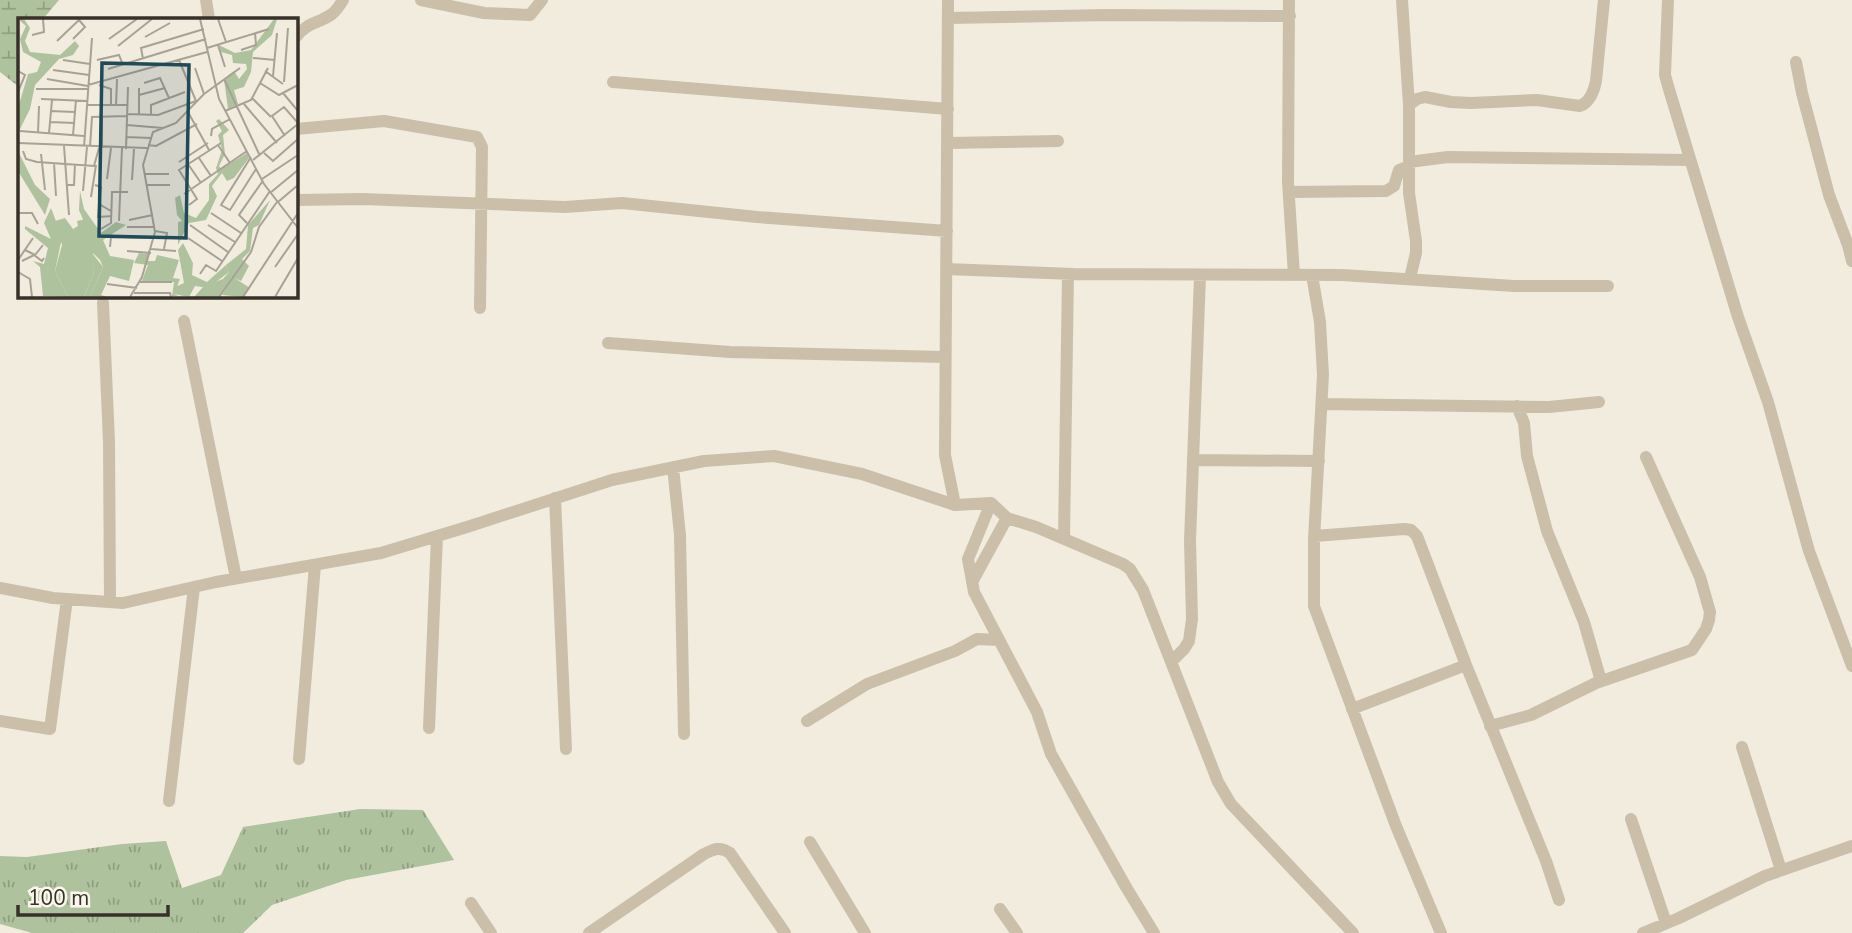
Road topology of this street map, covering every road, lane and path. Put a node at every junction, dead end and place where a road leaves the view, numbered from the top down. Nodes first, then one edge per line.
1 (206, 0) edge
2 (343, 0) edge
3 (421, 0) edge
4 (542, 0) edge
5 (948, 0) edge
6 (1289, 0) edge
7 (1402, 0) edge
8 (1604, 0) edge
9 (1668, 0) edge
10 (1290, 16) junction
11 (209, 18) edge
12 (948, 18) junction
13 (298, 34) edge
14 (1796, 62) dead end
15 (613, 82) dead end
16 (1409, 105) junction
17 (948, 109) junction
18 (298, 129) edge
19 (1058, 141) dead end
20 (948, 143) junction
21 (1690, 160) junction
22 (1409, 164) junction
23 (1289, 192) junction
24 (298, 200) edge
25 (481, 203) junction
26 (1847, 229) edge
27 (947, 231) junction
28 (1852, 261) edge
29 (946, 269) junction
30 (1068, 274) junction
31 (1294, 275) junction
32 (1312, 275) junction
33 (1200, 276) junction
34 (1410, 278) junction
35 (1608, 286) dead end
36 (103, 303) dead end
37 (481, 309) dead end
38 (184, 321) dead end
39 (608, 343) dead end
40 (945, 357) junction
41 (1599, 402) dead end
42 (1322, 404) junction
43 (1517, 406) junction
44 (1537, 407) junction
45 (1524, 423) junction
46 (1646, 457) dead end
47 (1193, 460) junction
48 (1319, 461) junction
49 (673, 467) junction
50 (555, 498) junction
51 (991, 503) junction
52 (955, 505) junction
53 (1007, 518) junction
54 (438, 536) junction
55 (1315, 536) junction
56 (1064, 538) junction
57 (315, 565) junction
58 (236, 578) junction
59 (972, 582) junction
60 (194, 587) junction
61 (0, 588) edge
62 (67, 599) junction
63 (110, 602) junction
64 (988, 618) junction
65 (977, 639) junction
66 (999, 640) junction
67 (1171, 662) junction
68 (1466, 665) junction
69 (1852, 666) edge
70 (1601, 681) junction
71 (1352, 709) junction
72 (0, 721) edge
73 (807, 721) dead end
74 (1490, 726) junction
75 (429, 728) dead end
76 (684, 734) dead end
77 (1742, 747) dead end
78 (566, 749) dead end
79 (299, 759) dead end
80 (169, 801) dead end
81 (1631, 819) dead end
82 (810, 842) dead end
83 (1852, 846) edge
84 (1782, 870) junction
85 (1559, 900) dead end
86 (471, 903) dead end
87 (1000, 909) dead end
88 (1667, 923) junction
89 (1346, 931) edge
90 (491, 933) edge
91 (589, 933) edge
92 (785, 933) edge
93 (865, 933) edge
94 (1017, 933) edge
95 (1154, 933) edge
96 (1441, 933) edge
97 (1643, 933) edge

1 - 11 street
2 - 13 street
3 - 4 street
5 - 12 street
6 - 10 street
7 - 16 street
8 - 16 street
9 - 21 street
10 - 12 street
10 - 23 street
12 - 17 street
14 - 26 street
15 - 17 street
16 - 22 street
17 - 20 street
18 - 25 street
19 - 20 street
20 - 27 street
21 - 22 street
21 - 69 street
22 - 23 street
22 - 34 street
23 - 31 street
24 - 25 street
25 - 27 street
25 - 37 street
26 - 28 street
27 - 29 street
29 - 30 street
29 - 40 street
30 - 33 street
30 - 56 street
31 - 32 street
31 - 33 street
32 - 34 street
32 - 42 street
33 - 47 street
34 - 35 street
36 - 63 street
38 - 58 street
39 - 40 street
40 - 52 street
41 - 44 street
42 - 43 street
42 - 48 street
43 - 44 street
43 - 45 street
44 - 45 street
45 - 70 street
46 - 70 street
47 - 48 street
47 - 67 street
48 - 55 street
49 - 50 street
49 - 52 street
49 - 76 street
50 - 54 street
50 - 78 street
51 - 52 street
51 - 53 street
51 - 59 street
53 - 56 street
53 - 59 street
54 - 57 street
54 - 75 street
55 - 68 street
55 - 71 street
56 - 67 street
57 - 58 street
57 - 79 street
58 - 60 street
59 - 64 street
60 - 63 street
60 - 80 street
61 - 62 street
62 - 63 street
62 - 72 street
64 - 65 street
64 - 66 street
65 - 66 street
65 - 73 street
66 - 95 street
67 - 89 street
68 - 71 street
68 - 74 street
70 - 74 street
71 - 96 street
74 - 85 street
77 - 84 street
81 - 88 street
82 - 93 street
83 - 84 street
84 - 88 street
86 - 90 street
87 - 94 street
88 - 97 street
91 - 92 street

